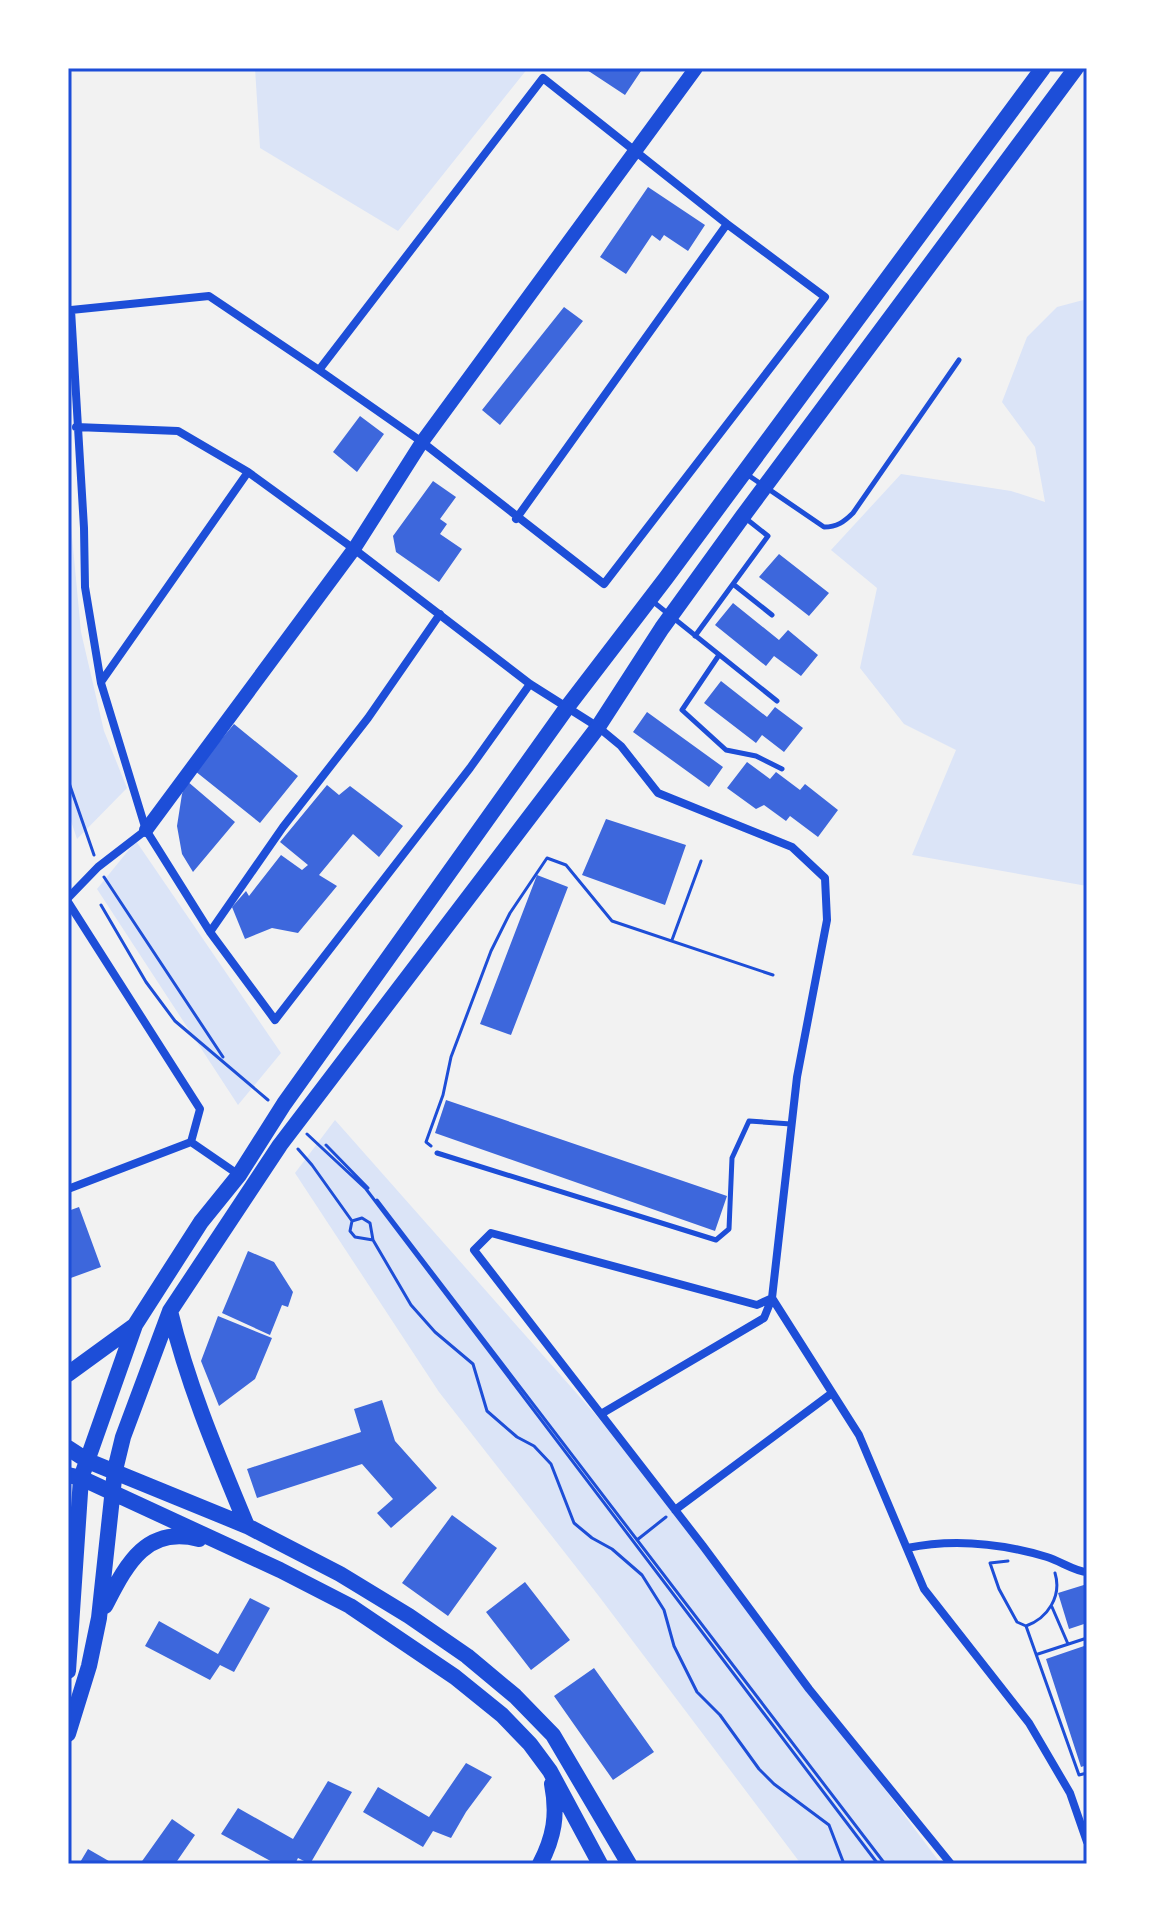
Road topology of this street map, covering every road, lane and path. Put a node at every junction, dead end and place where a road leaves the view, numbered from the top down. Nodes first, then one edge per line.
1 (696, 68) edge
2 (1043, 68) edge
3 (1076, 68) edge
4 (634, 151) junction
5 (727, 224) junction
6 (959, 360) dead end
7 (319, 370) junction
8 (76, 427) junction
9 (422, 442) junction
10 (248, 472) junction
11 (745, 472) junction
12 (765, 487) junction
13 (743, 516) junction
14 (516, 519) junction
15 (354, 549) junction
16 (733, 584) junction
17 (650, 599) junction
18 (440, 614) junction
19 (772, 615) dead end
20 (671, 616) junction
21 (695, 636) junction
22 (719, 655) junction
23 (101, 683) junction
24 (530, 684) junction
25 (777, 701) dead end
26 (568, 706) junction
27 (598, 727) junction
28 (782, 769) dead end
29 (68, 780) edge
30 (146, 830) junction
31 (701, 861) dead end
32 (98, 867) junction
33 (68, 900) edge
34 (101, 905) dead end
35 (210, 932) junction
36 (672, 940) junction
37 (773, 975) dead end
38 (259, 1089) dead end
39 (266, 1098) dead end
40 (791, 1124) junction
41 (315, 1141) dead end
42 (191, 1142) junction
43 (326, 1145) dead end
44 (298, 1149) dead end
45 (437, 1153) joint
46 (239, 1175) junction
47 (68, 1189) edge
48 (352, 1221) junction
49 (373, 1240) junction
50 (772, 1298) junction
51 (170, 1311) junction
52 (135, 1325) junction
53 (68, 1374) edge
54 (832, 1393) junction
55 (601, 1414) junction
56 (68, 1448) edge
57 (88, 1461) junction
58 (115, 1470) junction
59 (74, 1477) edge
60 (113, 1495) junction
61 (675, 1510) junction
62 (247, 1526) junction
63 (637, 1540) junction
64 (907, 1548) junction
65 (235, 1549) junction
66 (1016, 1560) dead end
67 (1052, 1566) dead end
68 (1087, 1572) edge
69 (68, 1585) edge
70 (74, 1602) junction
71 (1052, 1607) junction
72 (99, 1618) junction
73 (1026, 1626) junction
74 (1087, 1638) edge
75 (1068, 1644) junction
76 (1037, 1655) junction
77 (68, 1671) edge
78 (68, 1734) edge
79 (550, 1771) junction
80 (1087, 1773) edge
81 (1087, 1842) edge
82 (626, 1858) edge
83 (540, 1864) edge
84 (601, 1864) edge
85 (844, 1864) edge
86 (878, 1864) edge
87 (885, 1864) edge
88 (951, 1864) edge

1 - 4 main road
2 - 11 main road
3 - 12 main road
4 - 5 street
4 - 7 street
4 - 9 main road
5 - 14 street
5 - 14 street
6 - 12 lane
7 - 8 street
7 - 9 street
8 - 10 street
8 - 23 street
9 - 14 street
9 - 15 main road
10 - 15 street
10 - 23 street
11 - 12 lane
11 - 17 main road
12 - 13 main road
13 - 16 lane
13 - 20 main road
15 - 18 street
15 - 30 main road
16 - 19 lane
16 - 21 lane
17 - 20 lane
17 - 26 main road
18 - 24 street
18 - 35 street
20 - 21 lane
20 - 27 main road
21 - 22 lane
22 - 25 lane
22 - 28 lane
23 - 30 street
24 - 26 street
24 - 35 street
26 - 27 street
26 - 46 main road
27 - 40 street
27 - 51 main road
29 - 32 path
30 - 32 street
30 - 35 street
31 - 36 path
32 - 33 street
32 - 38 path
33 - 42 street
34 - 39 path
36 - 37 path
36 - 45 path
40 - 45 lane
40 - 50 street
41 - 86 path
42 - 46 street
42 - 47 street
43 - 63 path
44 - 48 path
46 - 52 main road
48 - 49 path
48 - 49 path
49 - 85 path
50 - 54 street
50 - 55 street
50 - 55 street
51 - 58 main road
51 - 62 main road
52 - 53 main road
52 - 57 main road
54 - 61 street
54 - 64 street
55 - 61 street
56 - 57 main road
57 - 58 main road
57 - 59 main road
58 - 60 main road
58 - 62 main road
59 - 60 main road
59 - 70 main road
60 - 65 main road
60 - 72 main road
61 - 63 path
61 - 88 street
62 - 82 main road
63 - 87 path
64 - 68 street
64 - 81 street
65 - 72 main road
65 - 79 main road
66 - 73 path
67 - 71 path
69 - 70 main road
70 - 77 main road
71 - 73 path
71 - 75 path
72 - 78 main road
73 - 76 path
74 - 75 path
75 - 76 path
76 - 80 path
79 - 83 main road
79 - 84 main road
82 - 84 street

